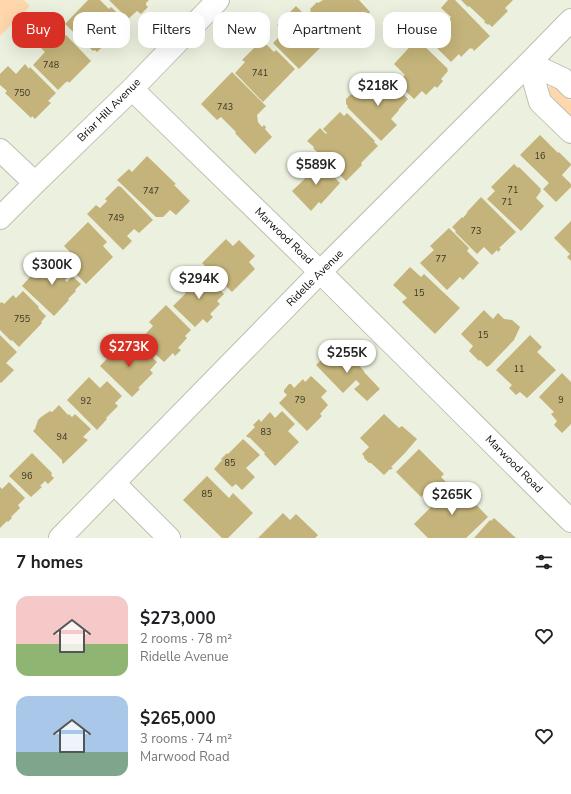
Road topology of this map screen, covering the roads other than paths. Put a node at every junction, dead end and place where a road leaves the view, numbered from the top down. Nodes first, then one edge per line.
1 (218, 0) edge
2 (571, 20) edge
3 (529, 64) junction
4 (571, 86) edge
5 (132, 89) junction
6 (571, 132) edge
7 (0, 150) edge
8 (34, 183) junction
9 (0, 218) edge
10 (321, 272) junction
11 (114, 483) junction
12 (571, 521) edge
13 (60, 538) edge
14 (169, 538) edge

1 - 5 street, Briar Hill Avenue
2 - 3 street, Ridelle Avenue
3 - 4 street
3 - 6 street
3 - 10 street, Ridelle Avenue
5 - 8 street, Briar Hill Avenue
5 - 10 street, Marwood Road
7 - 8 street
8 - 9 street, Briar Hill Avenue
10 - 11 street, Ridelle Avenue
10 - 12 street, Marwood Road
11 - 13 street, Ridelle Avenue
11 - 14 street

